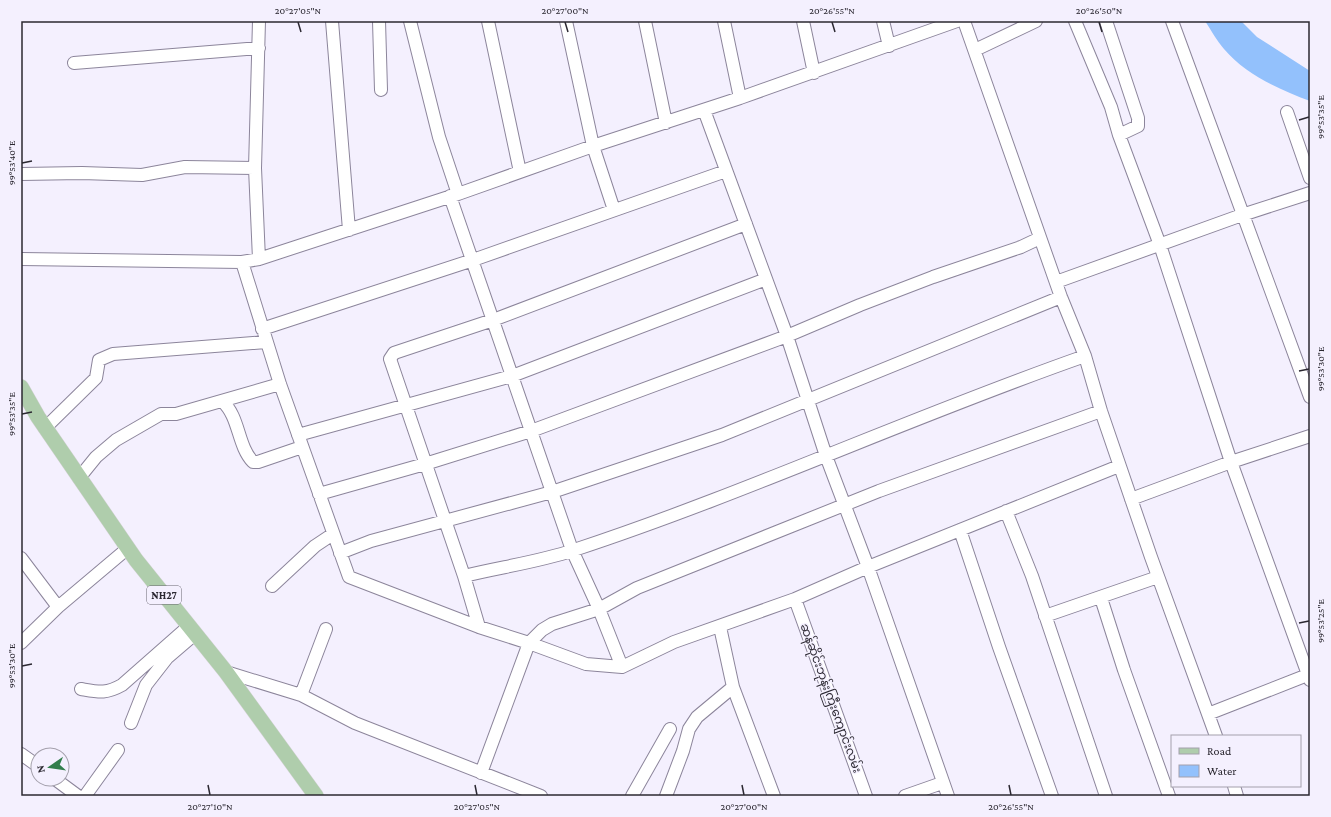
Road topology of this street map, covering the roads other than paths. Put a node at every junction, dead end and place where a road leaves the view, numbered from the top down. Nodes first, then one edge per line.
1 (259, 21) edge
2 (332, 21) edge
3 (379, 21) edge
4 (410, 21) edge
5 (488, 21) edge
6 (566, 21) edge
7 (645, 21) edge
8 (724, 21) edge
9 (803, 21) edge
10 (883, 21) edge
11 (957, 21) edge
12 (964, 21) edge
13 (1036, 21) edge
14 (1075, 21) edge
15 (1106, 21) edge
16 (1172, 21) edge
17 (889, 46) junction
18 (258, 48) junction
19 (975, 50) junction
20 (74, 62) dead end
21 (814, 72) junction
22 (380, 90) dead end
23 (740, 98) junction
24 (704, 110) junction
25 (1287, 112) dead end
26 (666, 123) junction
27 (1119, 135) junction
28 (593, 146) junction
29 (255, 168) junction
30 (726, 171) junction
31 (520, 172) junction
32 (21, 174) edge
33 (1310, 178) edge
34 (1310, 193) edge
35 (454, 195) junction
36 (614, 210) junction
37 (1242, 215) junction
38 (746, 224) junction
39 (350, 230) junction
40 (1040, 238) junction
41 (1160, 245) junction
42 (21, 259) edge
43 (259, 259) junction
44 (473, 260) junction
45 (242, 262) junction
46 (766, 279) junction
47 (1056, 282) junction
48 (1061, 297) junction
49 (493, 320) junction
50 (262, 328) junction
51 (787, 336) junction
52 (266, 342) junction
53 (1084, 356) junction
54 (512, 376) junction
55 (280, 384) junction
56 (21, 387) edge
57 (1310, 397) edge
58 (808, 400) junction
59 (222, 401) junction
60 (25, 405) edge
61 (406, 406) junction
62 (1101, 411) junction
63 (45, 428) junction
64 (531, 431) junction
65 (298, 435) junction
66 (1310, 436) edge
67 (302, 447) junction
68 (826, 456) junction
69 (1231, 462) junction
70 (425, 464) junction
71 (1119, 466) junction
72 (79, 478) junction
73 (552, 492) junction
74 (319, 494) junction
75 (1131, 499) junction
76 (844, 505) junction
77 (1006, 511) junction
78 (445, 520) junction
79 (960, 530) junction
80 (333, 534) junction
81 (128, 548) junction
82 (572, 550) junction
83 (340, 553) junction
84 (21, 558) edge
85 (868, 567) junction
86 (464, 576) junction
87 (1158, 577) junction
88 (272, 586) dead end
89 (1101, 598) junction
90 (795, 599) junction
91 (58, 607) junction
92 (599, 609) junction
93 (1045, 616) junction
94 (720, 626) junction
95 (479, 627) junction
96 (326, 629) dead end
97 (192, 630) junction
98 (21, 643) edge
99 (529, 643) junction
100 (622, 667) junction
101 (226, 672) junction
102 (1309, 676) edge
103 (733, 687) junction
104 (81, 689) dead end
105 (301, 695) junction
106 (1208, 714) junction
107 (131, 723) dead end
108 (670, 729) dead end
109 (1216, 735) edge
110 (118, 750) dead end
111 (21, 754) edge
112 (30, 760) edge
113 (482, 773) junction
114 (942, 782) junction
115 (66, 787) edge
116 (78, 796) edge
117 (84, 796) edge
118 (316, 796) edge
119 (541, 796) edge
120 (632, 796) edge
121 (666, 796) edge
122 (774, 796) edge
123 (866, 796) edge
124 (905, 796) edge
125 (948, 796) edge
126 (1052, 796) edge
127 (1106, 796) edge
128 (1169, 796) edge

1 - 18 street
2 - 39 street
3 - 22 street
4 - 35 street
5 - 31 street
6 - 28 street
7 - 26 street
8 - 23 street
9 - 21 street
10 - 17 street
11 - 17 street
12 - 19 street
13 - 19 street
14 - 27 street
15 - 27 street
16 - 37 street
17 - 21 street
18 - 20 street
18 - 29 street
19 - 40 street
21 - 23 street
23 - 24 street
24 - 26 street
24 - 30 street
25 - 33 street
26 - 28 street
27 - 41 street
28 - 31 street
28 - 36 street
29 - 32 street
29 - 43 street
30 - 36 street
30 - 38 street
31 - 35 street
34 - 37 street
35 - 39 street
35 - 44 street
36 - 44 street
37 - 41 street
37 - 57 street
38 - 46 street
38 - 49 street
39 - 43 street
40 - 47 street
40 - 51 street
41 - 47 street
41 - 69 street
42 - 45 street
43 - 45 street
44 - 49 street
44 - 50 street
45 - 50 street
46 - 51 street
46 - 54 street
47 - 48 street
48 - 53 street
48 - 58 street
49 - 54 street
49 - 61 street
50 - 52 street
51 - 58 street
51 - 64 street
52 - 55 street
52 - 63 street
53 - 62 street
53 - 68 street
54 - 61 street
54 - 64 street
55 - 59 street
55 - 65 street
56 - 60 main road, NH27
58 - 68 street
58 - 73 street
59 - 67 street
59 - 72 street
60 - 63 main road, NH27
61 - 65 street
61 - 70 street
62 - 71 street
62 - 76 street
63 - 72 main road, NH27
64 - 70 street
64 - 73 street
65 - 67 street
66 - 69 street
67 - 74 street
68 - 76 street
68 - 82 street
69 - 75 street
69 - 102 street
70 - 74 street
70 - 78 street
71 - 75 street
71 - 77 street
72 - 81 main road, NH27
73 - 78 street
73 - 82 street
74 - 80 street
75 - 87 street
76 - 85 street
76 - 92 street
77 - 79 street
77 - 93 street
78 - 83 street
78 - 86 street
79 - 85 street
79 - 126 street
80 - 83 street
80 - 88 street
81 - 91 street
81 - 97 main road, NH27
82 - 86 street
82 - 92 street
83 - 95 street
84 - 91 street
85 - 90 street
85 - 114 street
86 - 95 street
87 - 89 street
87 - 106 street
89 - 93 street
89 - 128 street
90 - 94 street
90 - 123 street, ဆန်ဆိုင်းဘုန်းကြီးကျောင်းလမ်း
91 - 98 street
92 - 99 street
92 - 100 street
93 - 127 street
94 - 100 street
94 - 103 street
95 - 99 street
96 - 105 street
97 - 101 main road, NH27
97 - 104 street
97 - 107 street
99 - 100 street
99 - 113 street
101 - 105 street
101 - 118 main road, NH27
102 - 106 street
103 - 121 street
103 - 122 street
105 - 113 street
106 - 109 street
108 - 120 street
110 - 117 street
111 - 112 street
113 - 119 street
114 - 124 street
114 - 125 street
115 - 116 street

